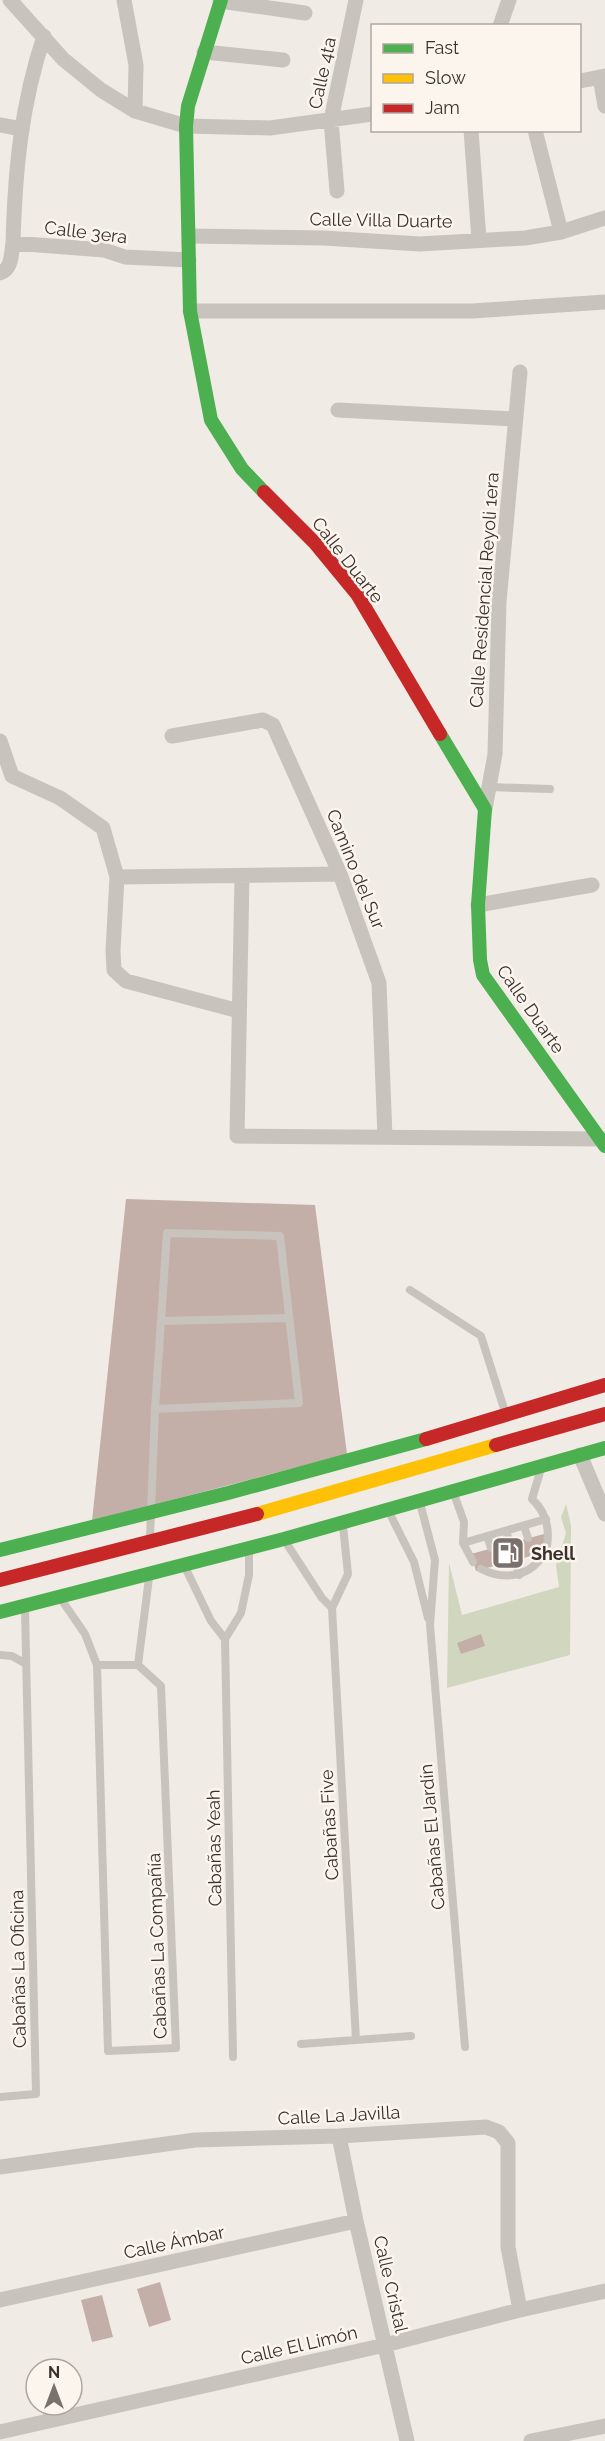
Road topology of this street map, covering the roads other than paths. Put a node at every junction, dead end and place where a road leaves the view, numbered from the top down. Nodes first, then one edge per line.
1 (10, 0) edge
2 (124, 0) edge
3 (356, 0) edge
4 (509, 0) edge
5 (221, 1) edge
6 (305, 13) dead end
7 (501, 24) edge
8 (44, 36) junction
9 (204, 52) junction
10 (283, 60) dead end
11 (602, 76) edge
12 (581, 81) edge
13 (605, 106) edge
14 (135, 111) junction
15 (371, 114) edge
16 (332, 120) junction
17 (0, 125) edge
18 (186, 126) junction
19 (22, 129) junction
20 (471, 132) edge
21 (536, 132) edge
22 (338, 191) dead end
23 (605, 218) edge
24 (561, 232) junction
25 (190, 236) junction
26 (479, 240) junction
27 (13, 243) junction
28 (189, 260) junction
29 (0, 273) edge
30 (605, 302) edge
31 (190, 311) junction
32 (520, 372) dead end
33 (338, 410) dead end
34 (515, 419) junction
35 (172, 736) dead end
36 (0, 741) edge
37 (489, 787) junction
38 (550, 789) dead end
39 (485, 809) junction
40 (340, 874) junction
41 (242, 876) junction
42 (117, 877) junction
43 (592, 885) dead end
44 (478, 905) junction
45 (239, 1011) junction
46 (385, 1137) junction
47 (603, 1143) edge
48 (410, 1290) dead end
49 (290, 1318) junction
50 (161, 1322) junction
51 (605, 1385) edge
52 (155, 1409) junction
53 (605, 1414) edge
54 (506, 1417) junction
55 (605, 1448) edge
56 (580, 1455) junction
57 (543, 1464) junction
58 (452, 1489) junction
59 (419, 1499) junction
60 (387, 1509) junction
61 (151, 1514) junction
62 (605, 1514) edge
63 (546, 1520) junction
64 (343, 1522) junction
65 (524, 1526) junction
66 (506, 1531) junction
67 (487, 1536) junction
68 (284, 1539) junction
69 (528, 1539) dead end
70 (149, 1541) junction
71 (463, 1543) junction
72 (510, 1544) dead end
73 (249, 1548) junction
74 (491, 1548) dead end
75 (0, 1550) edge
76 (533, 1555) dead end
77 (515, 1560) dead end
78 (474, 1562) dead end
79 (536, 1564) junction
80 (496, 1565) dead end
81 (184, 1566) junction
82 (481, 1569) dead end
83 (150, 1574) junction
84 (499, 1575) junction
85 (519, 1575) junction
86 (0, 1580) edge
87 (60, 1597) junction
88 (25, 1606) junction
89 (332, 1608) junction
90 (0, 1612) edge
91 (430, 1625) junction
92 (225, 1639) junction
93 (0, 1655) edge
94 (26, 1664) junction
95 (97, 1665) junction
96 (138, 1665) junction
97 (411, 2036) dead end
98 (356, 2040) junction
99 (301, 2043) dead end
100 (465, 2047) dead end
101 (233, 2057) dead end
102 (0, 2097) edge
103 (339, 2136) junction
104 (0, 2167) edge
105 (356, 2221) junction
106 (605, 2291) edge
107 (0, 2300) edge
108 (520, 2310) junction
109 (385, 2345) junction
110 (605, 2426) edge
111 (0, 2432) edge
112 (407, 2441) edge
113 (531, 2441) edge

1 - 8 street
2 - 14 street
3 - 16 street, Calle 4ta
4 - 7 street
5 - 6 street
5 - 9 street, Calle Duarte
8 - 14 street
8 - 19 street
9 - 10 street
9 - 18 street, Calle Duarte
11 - 12 street
11 - 13 street
14 - 18 street
15 - 16 street
16 - 18 street
16 - 22 street, Calle 4ta
17 - 19 street
18 - 25 street, Calle Duarte
19 - 27 street
20 - 26 street
21 - 24 street
23 - 24 street, Calle Villa Duarte
24 - 26 street, Calle Villa Duarte
25 - 26 street, Calle Villa Duarte
25 - 28 street, Calle Duarte
27 - 28 street, Calle 3era
27 - 29 street
28 - 31 street, Calle Duarte
30 - 31 street
31 - 39 street, Calle Duarte
32 - 34 street, Calle Residencial Reyoli 1era
33 - 34 street
34 - 37 street, Calle Residencial Reyoli 1era
35 - 40 street, Camino del Sur
36 - 42 street
37 - 38 lane
37 - 39 street, Calle Residencial Reyoli 1era
39 - 44 street, Calle Duarte
40 - 41 street
40 - 46 street, Camino del Sur
41 - 42 street
41 - 45 street
42 - 45 street
43 - 44 street
44 - 47 street, Calle Duarte
45 - 46 street
46 - 47 street
48 - 54 lane
49 - 50 lane
49 - 50 lane
49 - 52 lane
50 - 52 lane
51 - 54 street
52 - 61 lane
53 - 70 street
54 - 61 street
55 - 56 street
56 - 57 street
56 - 62 street
57 - 58 street
57 - 63 lane
58 - 59 street
58 - 71 lane
59 - 60 street
59 - 91 lane, Cabañas El Jardín
60 - 64 street
60 - 91 lane, Cabañas El Jardín
61 - 70 lane
61 - 75 street
63 - 65 lane
63 - 79 lane
64 - 68 street
64 - 89 lane, Cabañas Five
65 - 66 lane
65 - 69 lane
66 - 67 lane
66 - 72 lane
67 - 71 lane
67 - 74 lane
68 - 73 street
68 - 89 lane
70 - 86 street
71 - 78 lane
73 - 81 street
73 - 92 lane
76 - 79 lane
77 - 85 lane
79 - 85 lane
80 - 84 lane
81 - 83 street
81 - 92 lane
82 - 84 lane
83 - 87 street
83 - 96 lane
84 - 85 lane
87 - 88 street
87 - 95 lane, Cabañas La Compañía
88 - 90 street
88 - 94 lane, Cabañas La Oficina
89 - 98 lane, Cabañas Five
91 - 100 lane, Cabañas El Jardín
92 - 101 lane, Cabañas Yeah
93 - 94 lane
94 - 102 lane, Cabañas La Oficina
95 - 96 lane
95 - 96 lane, Cabañas La Compañía
97 - 98 lane
98 - 99 lane
103 - 104 street, Calle La Javilla
103 - 105 street, Calle Cristal
103 - 108 street, Calle La Javilla
105 - 107 street, Calle Ámbar
105 - 109 street, Calle Cristal
106 - 108 street, Calle El Limón
108 - 109 street, Calle El Limón
109 - 111 street, Calle El Limón
109 - 112 street, Calle Cristal
110 - 113 street

